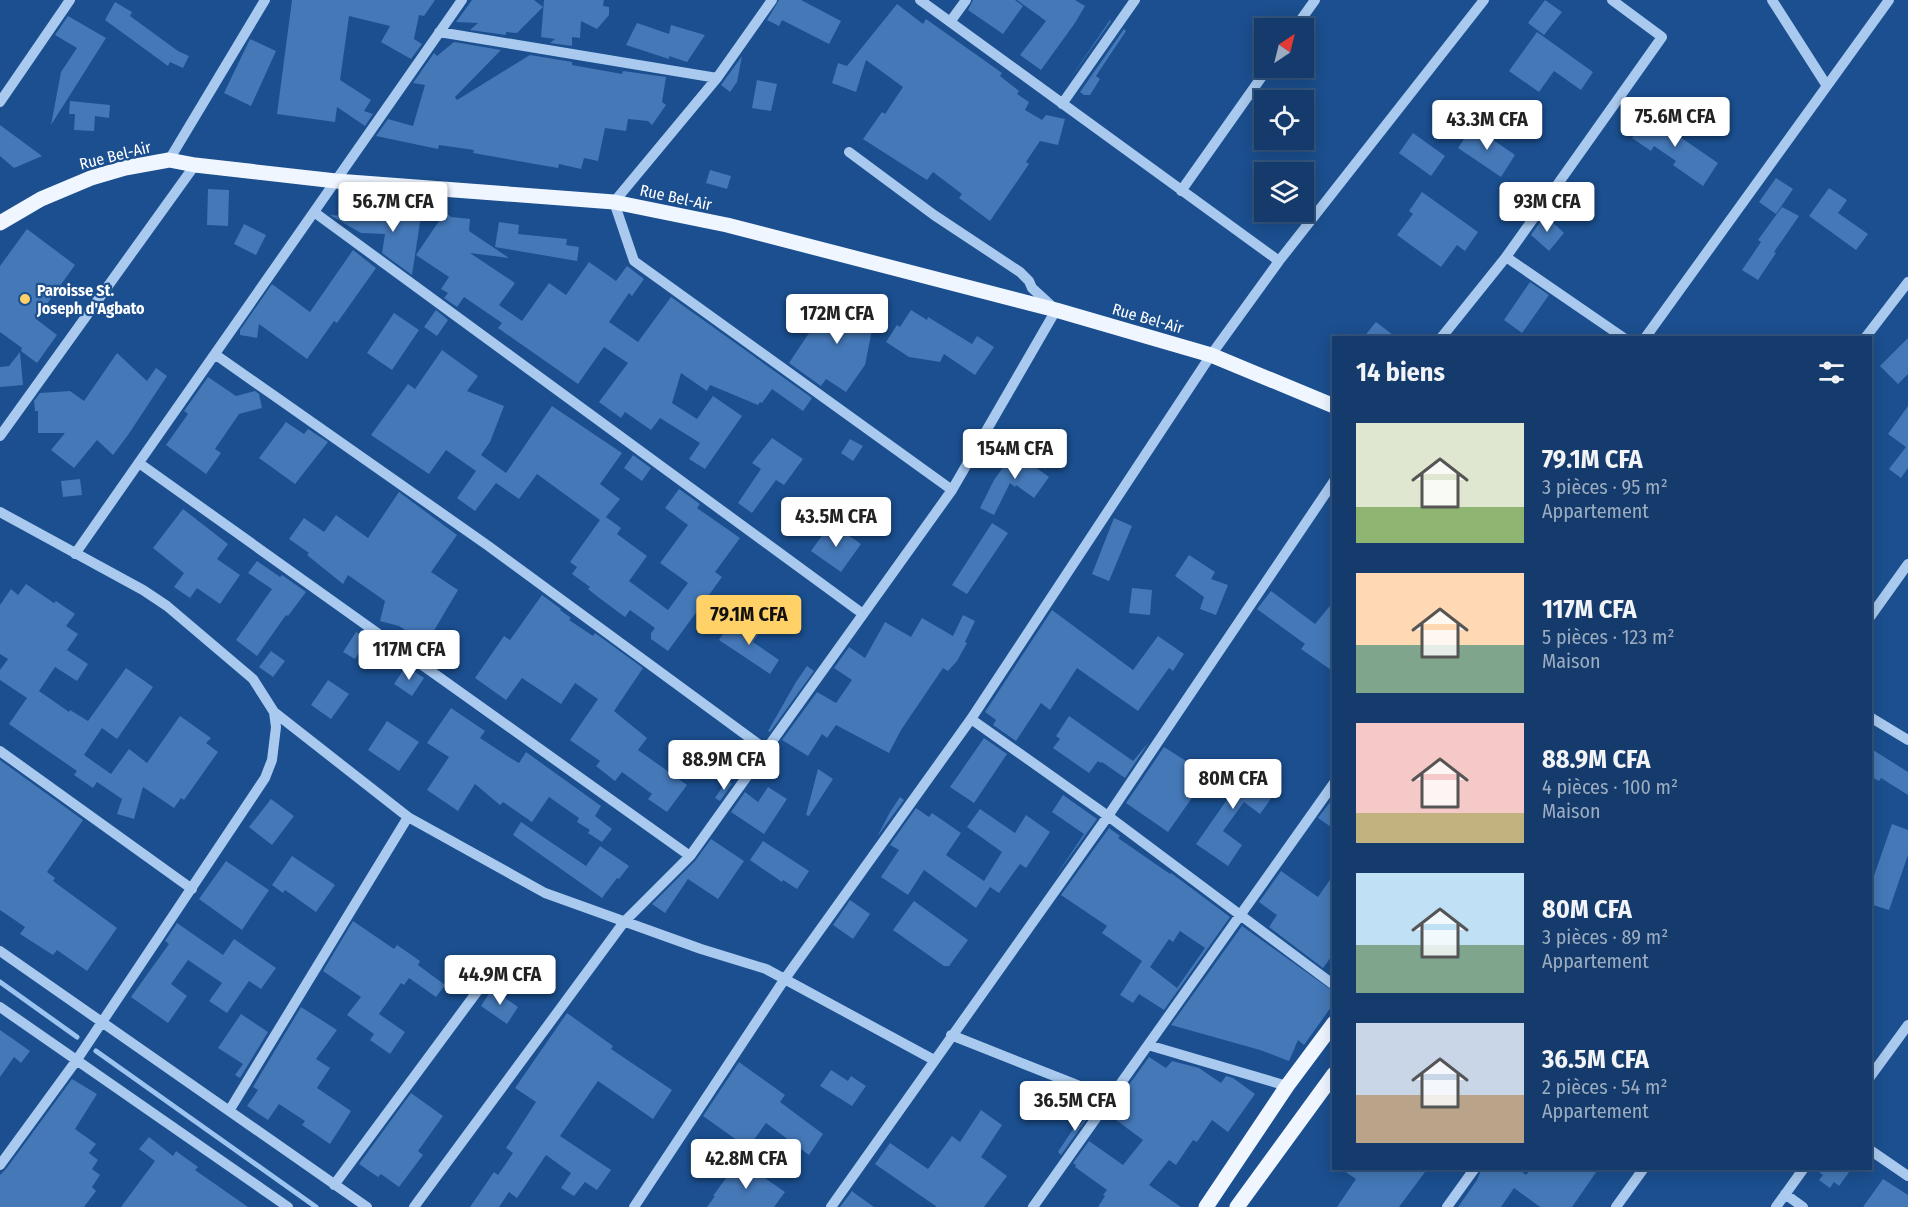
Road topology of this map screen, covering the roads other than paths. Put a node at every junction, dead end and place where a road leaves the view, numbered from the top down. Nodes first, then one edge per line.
1 (70, 0) edge
2 (265, 0) edge
3 (462, 0) edge
4 (772, 0) edge
5 (920, 0) edge
6 (966, 0) edge
7 (1135, 0) edge
8 (1315, 0) edge
9 (1484, 0) edge
10 (1611, 0) edge
11 (1772, 0) edge
12 (1889, 0) edge
13 (1302, 18) edge
14 (950, 22) junction
15 (439, 32) junction
16 (717, 78) junction
17 (1261, 78) edge
18 (1827, 86) junction
19 (0, 102) edge
20 (1062, 104) junction
21 (849, 152) dead end
22 (169, 160) junction
23 (195, 165) junction
24 (336, 181) junction
25 (1181, 191) junction
26 (614, 202) junction
27 (314, 212) junction
28 (0, 223) edge
29 (1506, 257) junction
30 (1279, 261) junction
31 (1908, 282) edge
32 (1056, 310) junction
33 (1443, 336) edge
34 (1621, 336) edge
35 (1646, 336) edge
36 (1866, 336) edge
37 (216, 355) junction
38 (1211, 355) junction
39 (1332, 405) edge
40 (0, 436) edge
41 (138, 463) junction
42 (1332, 484) edge
43 (952, 490) junction
44 (0, 512) edge
45 (75, 554) junction
46 (1908, 564) edge
47 (862, 614) junction
48 (1872, 614) edge
49 (274, 712) junction
50 (1872, 718) edge
51 (971, 719) junction
52 (1908, 740) edge
53 (765, 749) junction
54 (0, 751) edge
55 (1332, 786) edge
56 (1108, 816) junction
57 (408, 817) junction
58 (690, 856) junction
59 (192, 889) junction
60 (1240, 914) junction
61 (624, 922) junction
62 (0, 951) edge
63 (499, 962) dead end
64 (784, 980) junction
65 (1332, 983) edge
66 (0, 1006) edge
67 (102, 1023) junction
68 (1908, 1025) edge
69 (1332, 1026) edge
70 (951, 1035) junction
71 (1148, 1045) junction
72 (934, 1060) junction
73 (76, 1061) junction
74 (1872, 1074) edge
75 (1332, 1077) edge
76 (1287, 1086) junction
77 (1110, 1098) junction
78 (229, 1111) junction
79 (1872, 1151) edge
80 (0, 1165) edge
81 (1474, 1170) edge
82 (1643, 1170) edge
83 (1803, 1170) edge
84 (1908, 1176) edge
85 (334, 1185) junction
86 (1785, 1194) junction
87 (288, 1207) edge
88 (367, 1207) edge
89 (414, 1207) edge
90 (634, 1207) edge
91 (831, 1207) edge
92 (1033, 1207) edge
93 (1206, 1207) edge
94 (1237, 1207) edge
95 (1447, 1207) edge
96 (1616, 1207) edge
97 (1776, 1207) edge
98 (1803, 1207) edge

1 - 19 street
2 - 22 street
3 - 15 street
4 - 16 street
5 - 14 street
6 - 14 street
7 - 20 street
8 - 13 street
9 - 30 street
10 - 29 street
11 - 18 street
12 - 18 street
14 - 20 street
15 - 16 street
15 - 24 street
16 - 26 street
17 - 25 street
18 - 35 street
20 - 25 street
21 - 32 street
22 - 23 main road, Rue Bel-Air
22 - 28 main road, Rue Bel-Air
23 - 24 main road, Rue Bel-Air
23 - 40 street
24 - 26 main road, Rue Bel-Air
24 - 27 street
25 - 30 street
26 - 32 main road, Rue Bel-Air
26 - 43 street
27 - 37 street
27 - 47 street
29 - 33 street
29 - 34 street
30 - 38 street
31 - 36 street
32 - 38 main road, Rue Bel-Air
32 - 43 street
37 - 41 street
37 - 53 street
38 - 39 main road, Rue Bel-Air
38 - 51 street
41 - 45 street
41 - 58 street
42 - 56 street
43 - 47 street
44 - 45 street
45 - 49 street
46 - 48 street
47 - 53 street
49 - 57 street
49 - 59 street
50 - 52 street
51 - 56 street
51 - 64 street
53 - 58 street
54 - 59 street
55 - 60 street
56 - 60 street
56 - 70 street
57 - 61 street
57 - 78 street
58 - 61 street
59 - 67 street
60 - 65 street
60 - 71 street
61 - 64 street
61 - 89 street
62 - 67 street
63 - 85 street
64 - 72 street
64 - 90 street
66 - 73 street
67 - 73 street
67 - 78 street
68 - 74 street
69 - 76 main road
70 - 72 street
70 - 77 street
71 - 76 street
71 - 77 street
72 - 91 street
73 - 80 street
73 - 87 street
75 - 94 main road
76 - 93 main road
77 - 92 street
78 - 85 street
79 - 84 street
81 - 95 street
82 - 96 street
83 - 86 street
85 - 88 street
86 - 97 street
86 - 98 street

